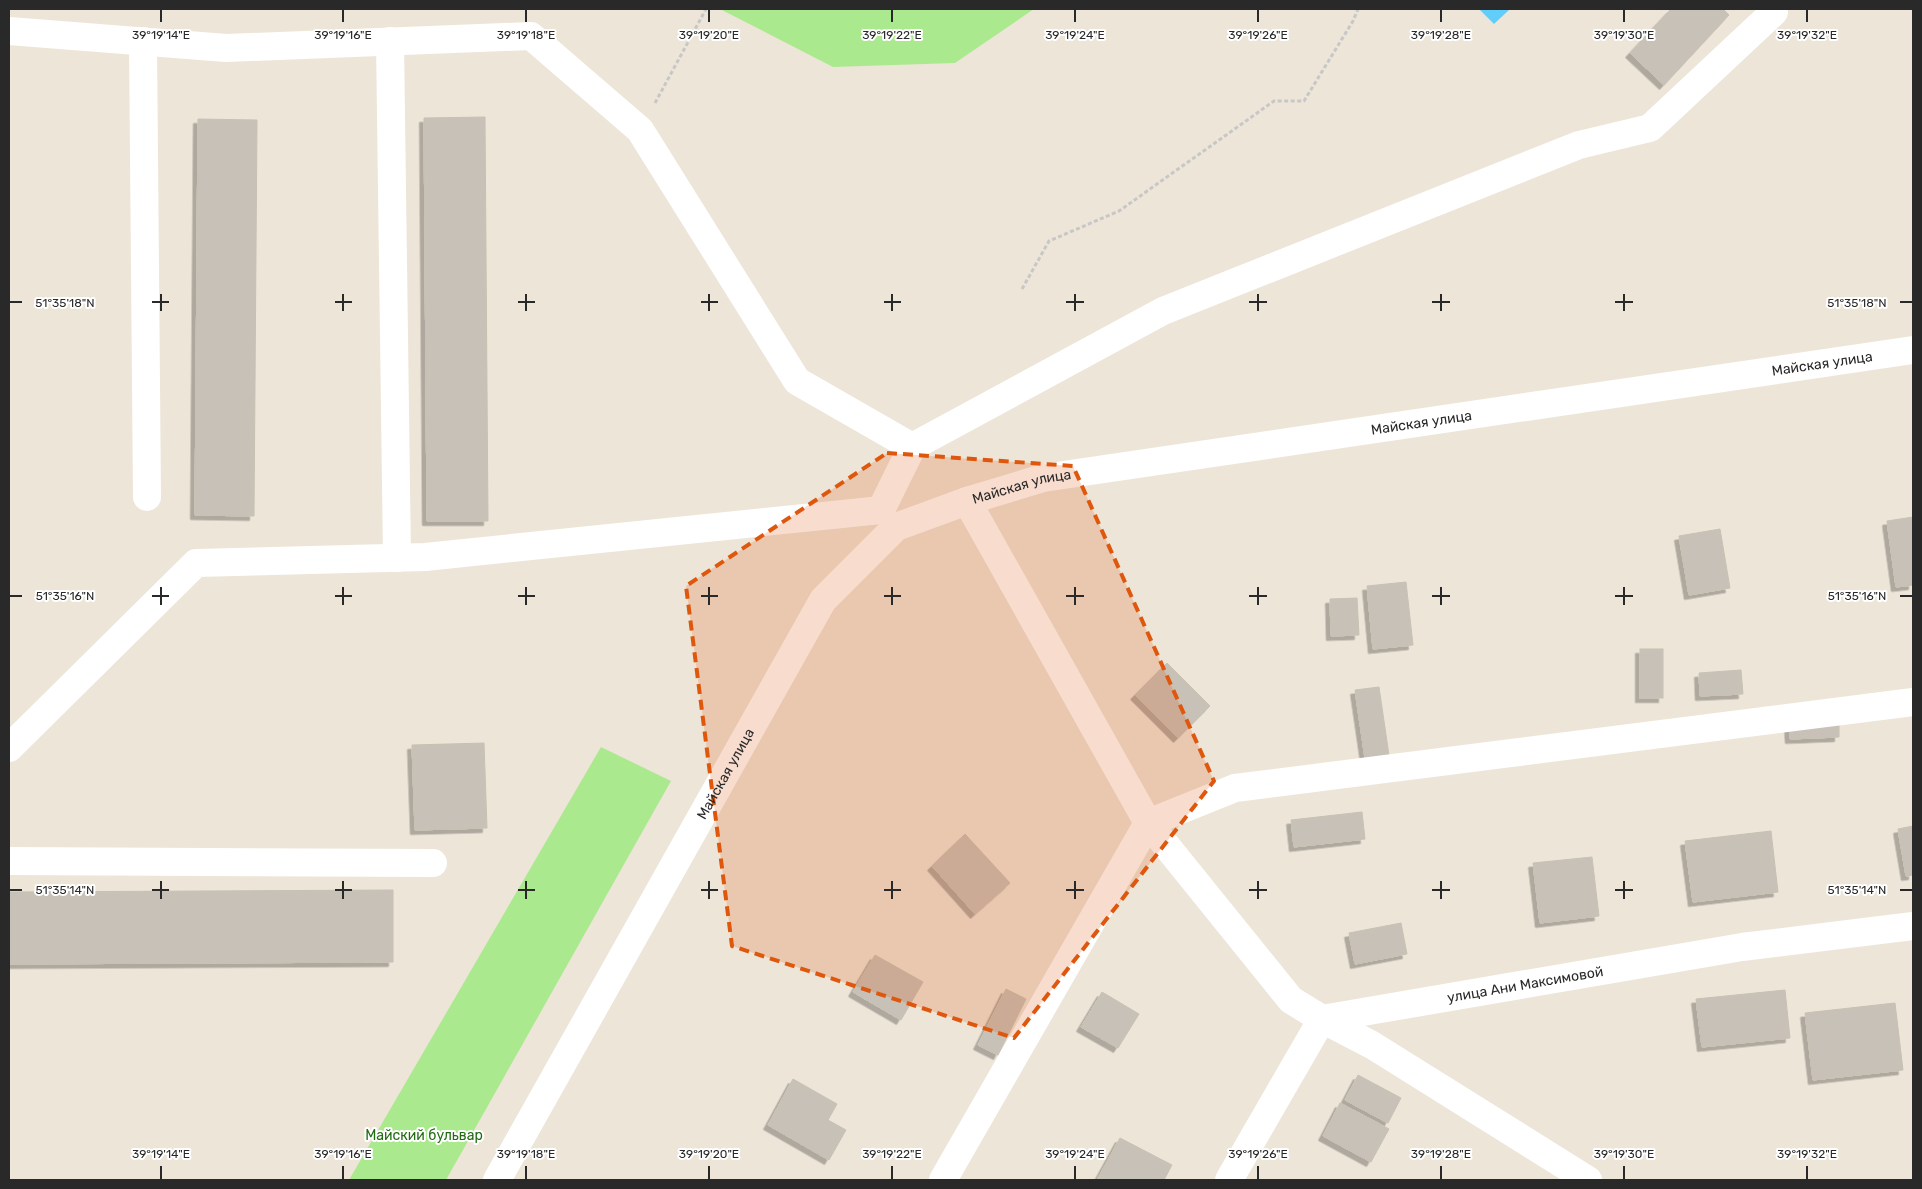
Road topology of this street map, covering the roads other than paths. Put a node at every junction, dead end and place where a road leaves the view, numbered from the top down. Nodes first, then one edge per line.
1 (1772, 9) edge
2 (9, 31) edge
3 (390, 41) junction
4 (142, 42) junction
5 (1913, 350) edge
6 (912, 447) junction
7 (147, 497) dead end
8 (967, 501) junction
9 (888, 519) junction
10 (397, 558) junction
11 (1913, 702) edge
12 (9, 748) edge
13 (1148, 823) junction
14 (9, 861) edge
15 (433, 864) dead end
16 (1913, 926) edge
17 (1322, 1019) junction
18 (497, 1180) edge
19 (943, 1180) edge
20 (1229, 1180) edge
21 (1586, 1180) edge

1 - 6 street
2 - 4 street
3 - 4 street
3 - 6 street
3 - 10 street
4 - 7 street
5 - 8 street, Майская улица
6 - 9 street
8 - 9 street, Майская улица
8 - 13 street
9 - 10 street
9 - 18 street, Майская улица
10 - 12 street
11 - 13 street
13 - 17 street
13 - 19 street
14 - 15 street
16 - 17 street, улица Ани Максимовой
17 - 20 street
17 - 21 street

